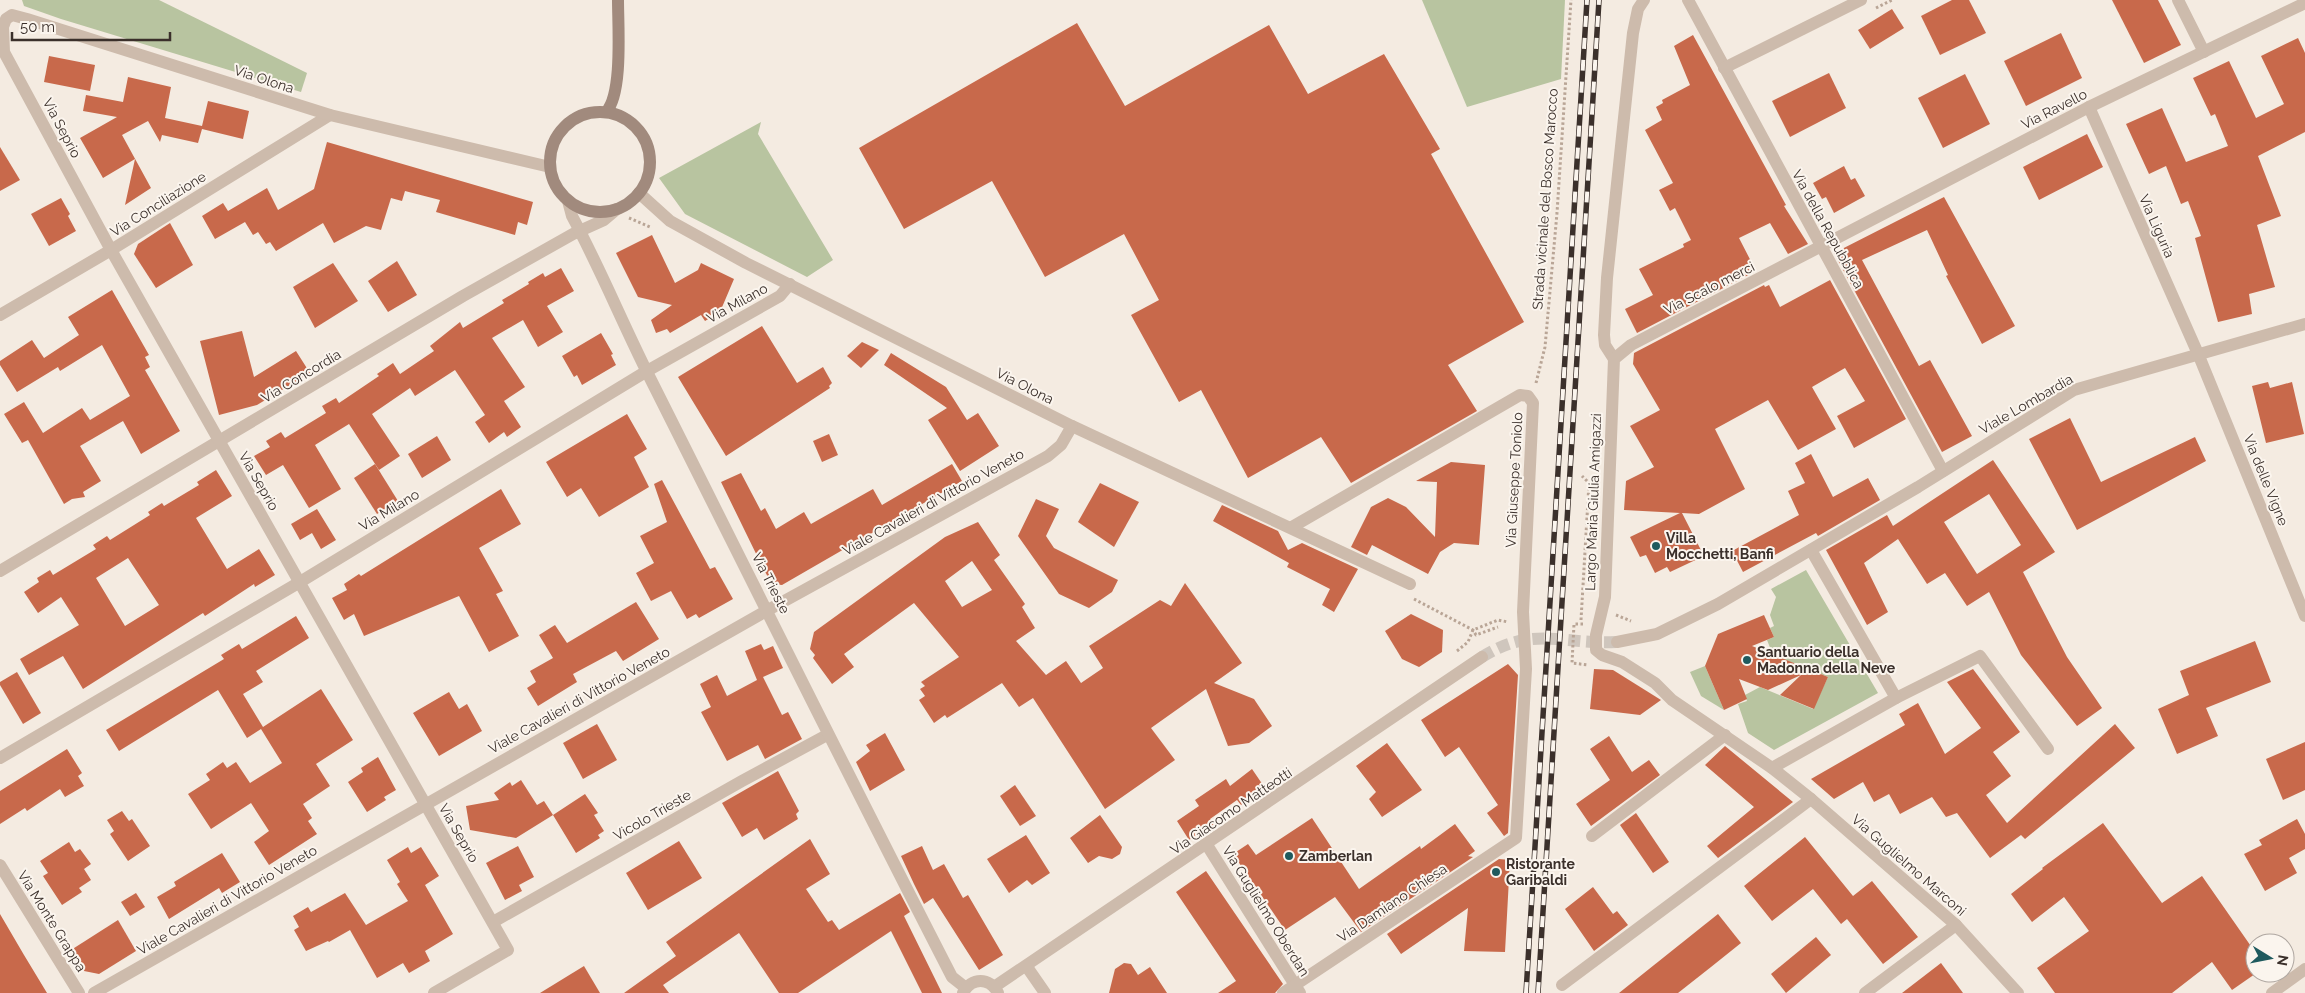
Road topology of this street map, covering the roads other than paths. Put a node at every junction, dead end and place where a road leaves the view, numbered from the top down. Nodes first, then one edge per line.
1 (618, 0) edge
2 (1644, 0) edge
3 (1688, 0) edge
4 (1861, 0) edge
5 (2178, 0) edge
6 (2305, 3) edge
7 (2204, 52) junction
8 (2, 53) edge
9 (1724, 68) junction
10 (2089, 107) junction
11 (606, 112) junction
12 (330, 115) junction
13 (550, 167) junction
14 (639, 193) junction
15 (568, 201) junction
16 (617, 209) junction
17 (581, 232) junction
18 (1820, 248) junction
19 (111, 250) junction
20 (790, 284) junction
21 (0, 315) edge
22 (2305, 324) edge
23 (2198, 356) junction
24 (1614, 360) junction
25 (647, 371) junction
26 (1072, 426) junction
27 (219, 441) junction
28 (1944, 471) junction
29 (1292, 527) junction
30 (1811, 550) junction
31 (0, 571) edge
32 (300, 582) junction
33 (1409, 590) road end
34 (768, 610) junction
35 (2305, 616) edge
36 (1617, 642) tunnel mouth
37 (1482, 657) tunnel mouth
38 (1896, 698) junction
39 (827, 735) junction
40 (1725, 735) junction
41 (2048, 749) dead end
42 (0, 758) edge
43 (1772, 768) junction
44 (1811, 799) junction
45 (425, 804) junction
46 (1592, 836) dead end
47 (1516, 838) joint
48 (1207, 845) junction
49 (0, 865) edge
50 (493, 922) junction
51 (1956, 925) junction
52 (1027, 967) junction
53 (2305, 969) edge
54 (1562, 985) dead end
55 (1298, 989) edge
56 (965, 990) edge
57 (996, 990) edge
58 (80, 993) edge
59 (94, 993) edge
60 (434, 993) edge
61 (1045, 993) edge
62 (1284, 993) edge
63 (1865, 993) edge
64 (2018, 993) edge
65 (2272, 993) edge

1 - 11 main road
2 - 24 street
3 - 9 street, Via della Repubblica
4 - 9 street
5 - 7 street
6 - 7 street, Via Ravello
7 - 10 street, Via Ravello
8 - 12 street, Via Olona
8 - 19 street, Via Seprio
9 - 18 street, Via della Repubblica
10 - 18 street, Via Ravello
10 - 23 street, Via Liguria
11 - 13 main road
11 - 14 main road
12 - 13 street, Via Olona
12 - 19 street, Via Conciliazione
13 - 15 main road
14 - 16 main road
14 - 20 street, Via Olona
15 - 16 main road
15 - 17 street, Via Trieste
16 - 17 street, Via Concordia
17 - 25 street, Via Trieste
17 - 27 street, Via Concordia
18 - 24 street, Via Scalo merci
18 - 28 street, Via della Repubblica
19 - 21 street, Via Conciliazione
19 - 27 street, Via Seprio
20 - 25 street, Via Milano
20 - 26 street, Via Olona
22 - 23 street, Viale Lombardia
23 - 28 street, Viale Lombardia
23 - 35 street, Via delle Vigne
24 - 40 street, Largo Maria Giulia Amigazzi
25 - 32 street, Via Milano
25 - 34 street, Via Trieste
26 - 29 street, Via Olona
26 - 34 street, Viale Cavalieri di Vittorio Veneto
27 - 31 street, Via Concordia
27 - 32 street, Via Seprio
28 - 30 street, Viale Lombardia
29 - 33 street, Via Olona
29 - 47 street, Via Giuseppe Toniolo
30 - 36 street
30 - 38 street
32 - 42 street, Via Milano
32 - 45 street, Via Seprio
34 - 39 street, Via Trieste
34 - 45 street, Viale Cavalieri di Vittorio Veneto
37 - 48 street, Via Giacomo Matteotti
38 - 41 street
38 - 43 street
39 - 50 street, Vicolo Trieste
39 - 56 street, Via Trieste
40 - 43 street, Largo Maria Giulia Amigazzi
40 - 46 street
43 - 44 street, Via Guglielmo Marconi
44 - 51 street, Via Guglielmo Marconi
44 - 54 street
45 - 50 street, Via Seprio
45 - 59 street, Viale Cavalieri di Vittorio Veneto
47 - 55 street, Via Damiano Chiesa
48 - 52 street, Via Giacomo Matteotti
48 - 55 street, Via Guglielmo Oberdan
49 - 58 street, Via Monte Grappa
50 - 60 street, Via Seprio
51 - 63 street
51 - 64 street, Via Guglielmo Marconi
52 - 57 street, Via Giacomo Matteotti
52 - 61 street
53 - 65 street
55 - 62 street, Via Damiano Chiesa
56 - 57 street

